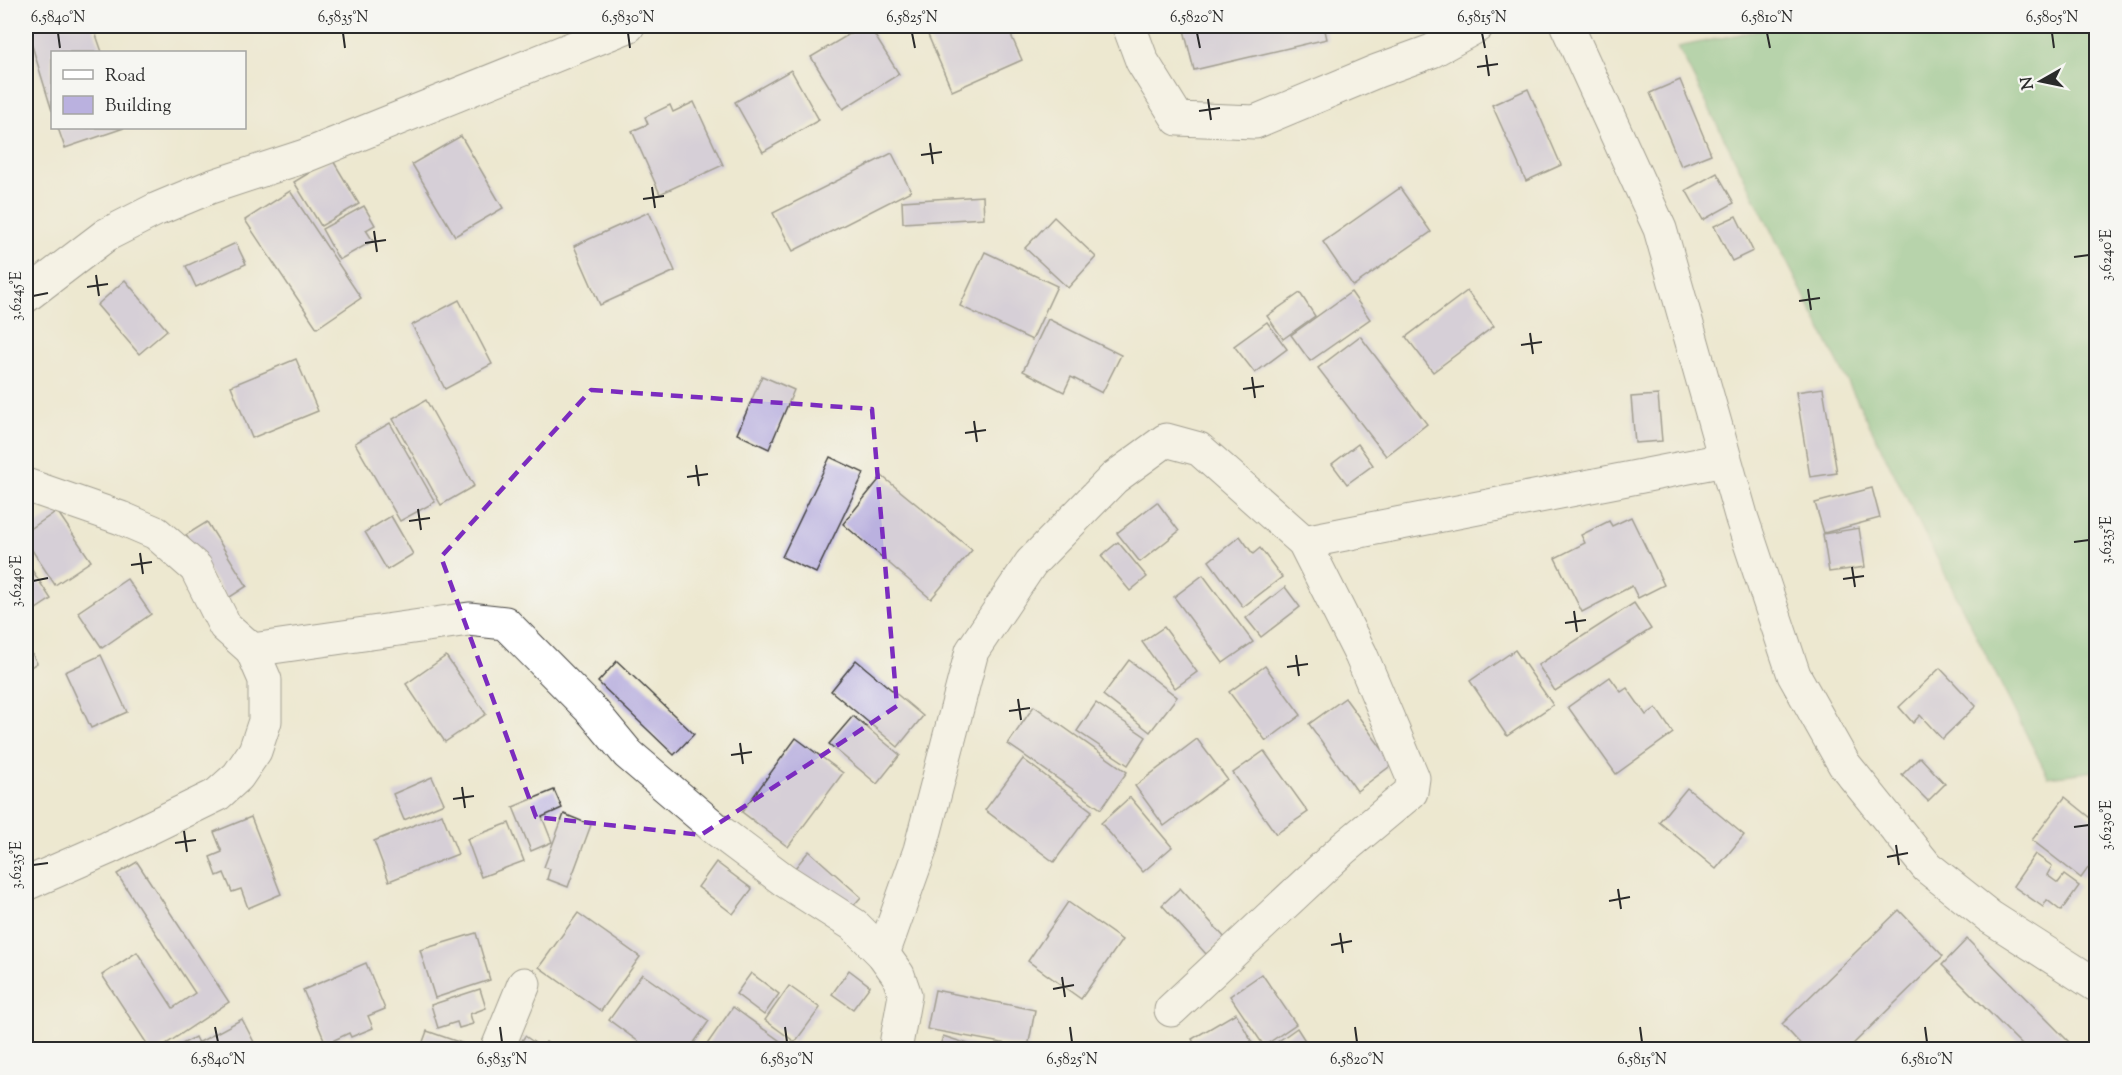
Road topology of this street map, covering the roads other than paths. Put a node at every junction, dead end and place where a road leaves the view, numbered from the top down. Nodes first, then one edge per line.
1 (628, 26) edge
2 (1129, 26) edge
3 (1477, 26) edge
4 (1567, 26) edge
5 (26, 296) edge
6 (1724, 460) junction
7 (26, 485) edge
8 (1304, 542) junction
9 (252, 650) junction
10 (26, 884) edge
11 (883, 954) junction
12 (524, 984) dead end
13 (2097, 985) edge
14 (1171, 1010) dead end
15 (497, 1050) edge
16 (895, 1050) edge

1 - 5 street
2 - 3 street
4 - 6 street
6 - 8 street
6 - 13 street
7 - 9 street
8 - 11 street
8 - 14 street
9 - 10 street
9 - 11 street
11 - 16 street
12 - 15 street

